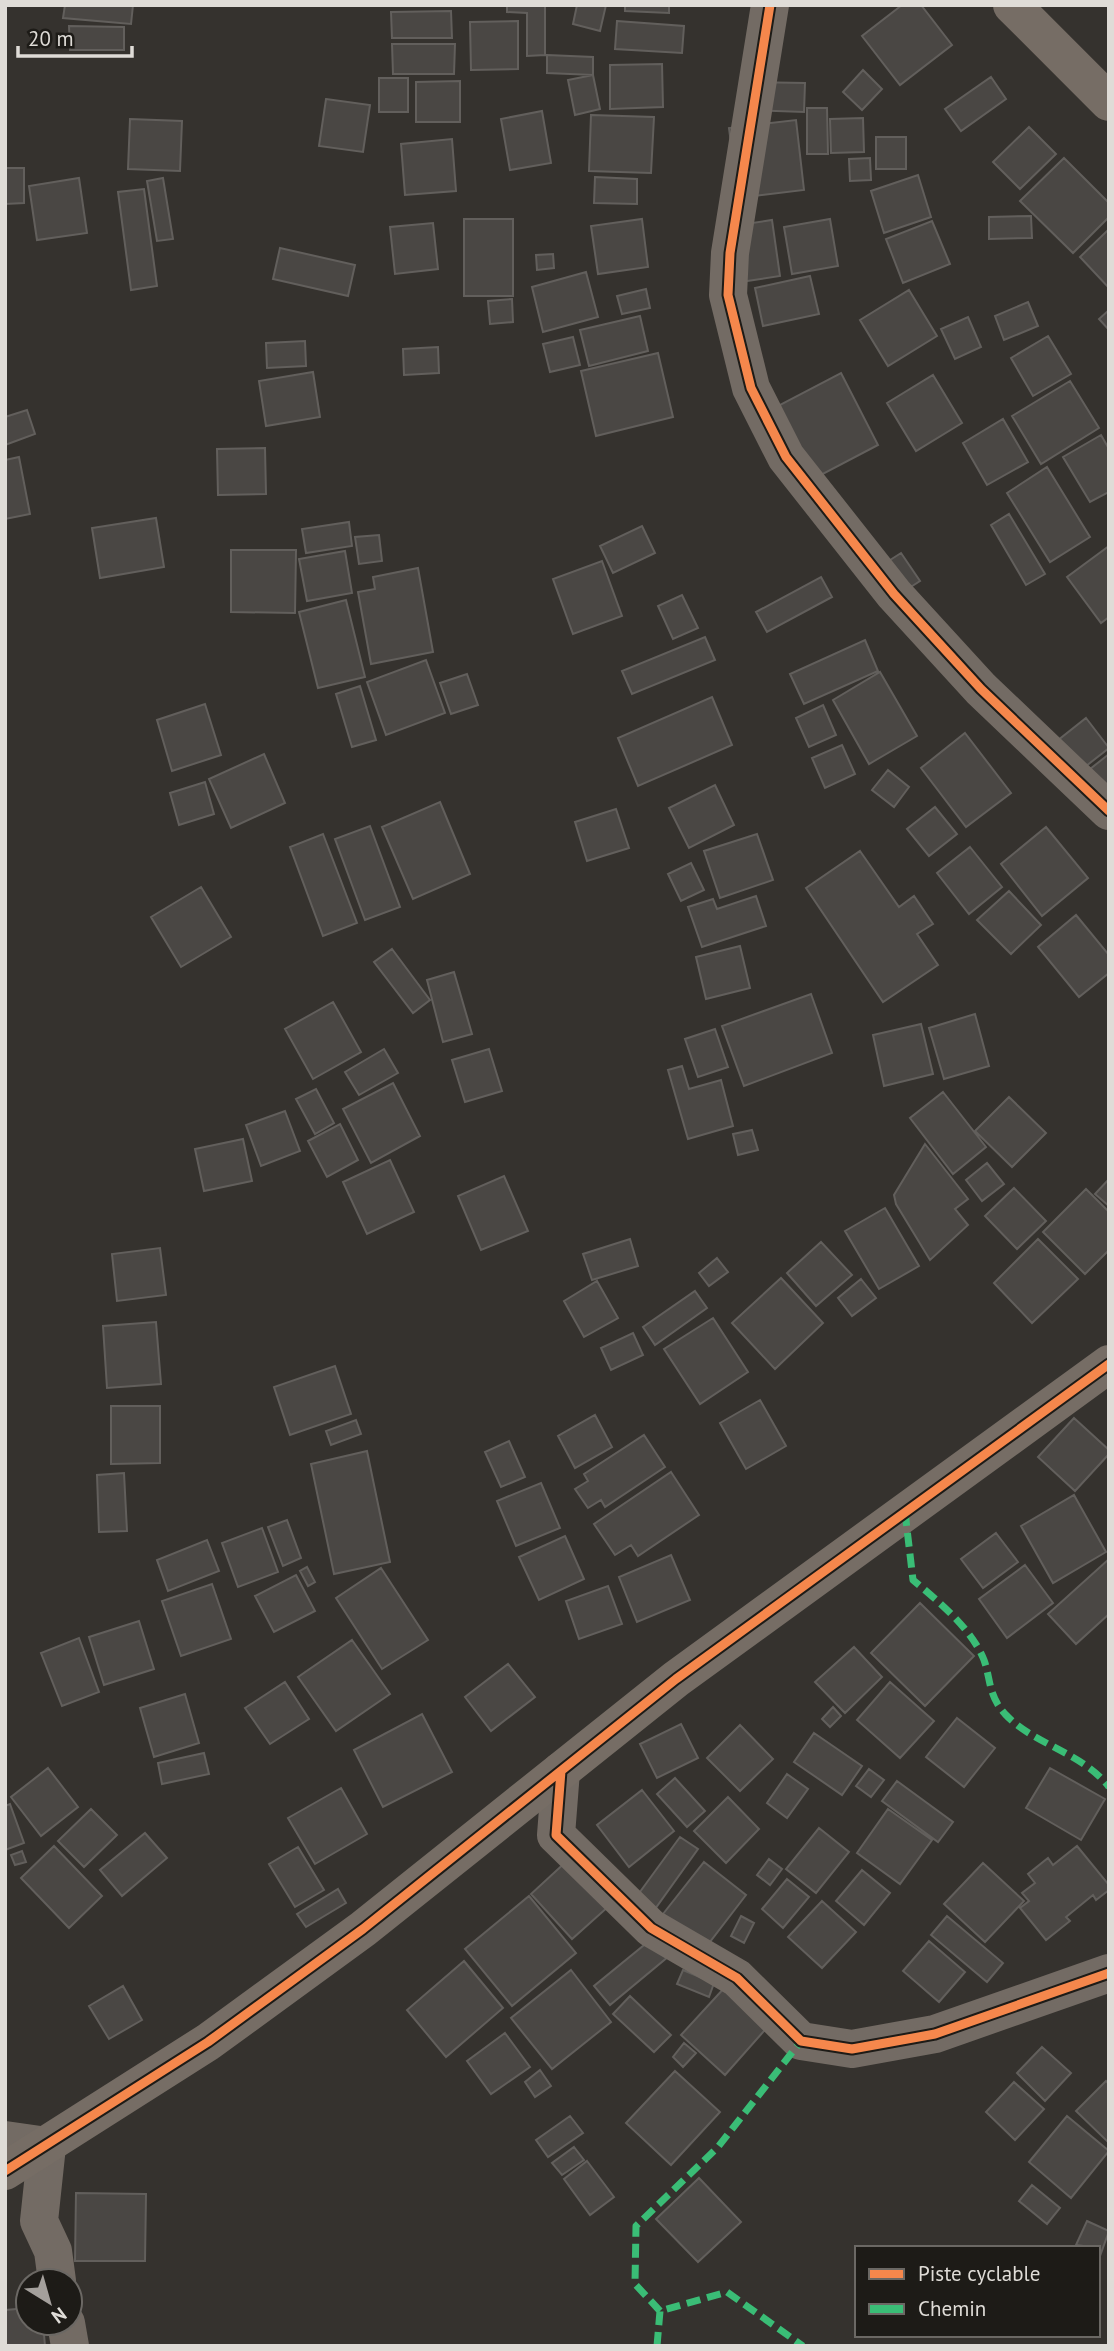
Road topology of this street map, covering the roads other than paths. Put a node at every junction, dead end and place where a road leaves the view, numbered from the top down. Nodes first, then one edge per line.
1 (771, 5) edge
2 (1012, 5) edge
3 (1109, 102) edge
4 (1109, 811) edge
5 (1109, 1364) edge
6 (561, 1771) junction
7 (1109, 1973) edge
8 (5, 2140) edge
9 (47, 2146) junction
10 (5, 2171) edge
11 (55, 2267) edge

1 - 4 street
2 - 3 street
5 - 6 street
6 - 7 street
6 - 9 street
8 - 9 street
9 - 10 street
9 - 11 street

